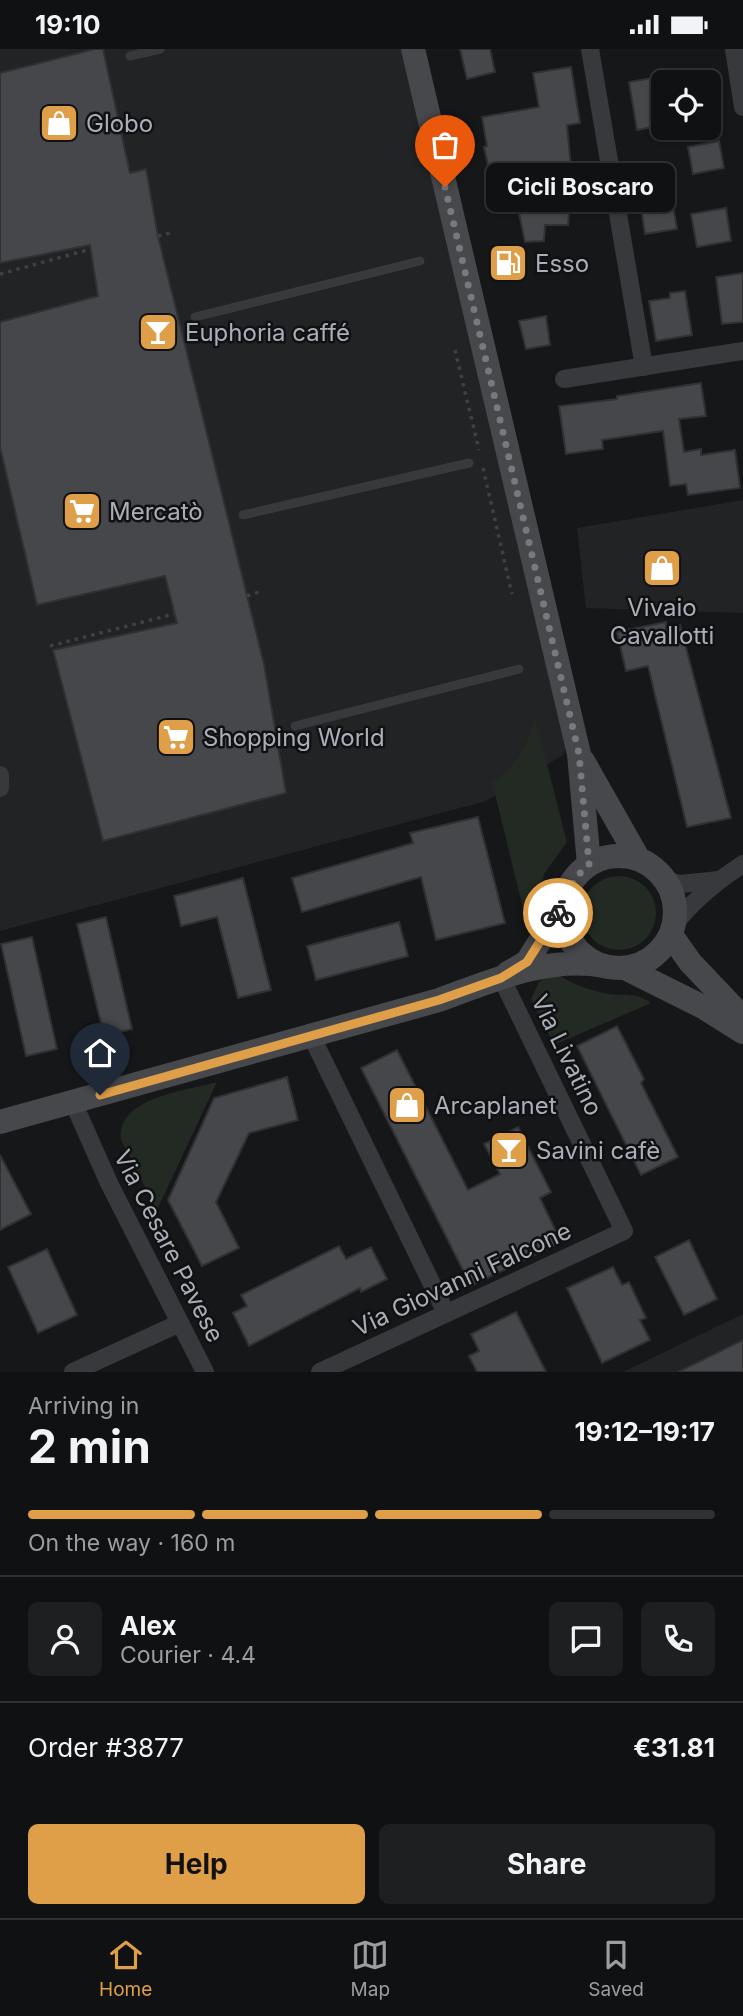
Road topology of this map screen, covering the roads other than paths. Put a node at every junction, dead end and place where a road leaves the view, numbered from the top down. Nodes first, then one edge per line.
1 (160, 49) edge
2 (590, 49) edge
3 (734, 49) edge
4 (411, 52) edge
5 (130, 56) dead end
6 (743, 107) edge
7 (420, 261) dead end
8 (195, 317) dead end
9 (743, 351) edge
10 (644, 367) junction
11 (564, 379) dead end
12 (469, 463) dead end
13 (243, 515) dead end
14 (519, 669) dead end
15 (295, 726) dead end
16 (579, 754) junction
17 (0, 775) edge
18 (0, 788) edge
19 (638, 858) junction
20 (589, 864) junction
21 (743, 864) edge
22 (719, 880) junction
23 (667, 881) junction
24 (563, 904) junction
25 (673, 930) junction
26 (615, 967) junction
27 (501, 978) junction
28 (743, 1018) edge
29 (743, 1032) edge
30 (311, 1035) junction
31 (73, 1102) junction
32 (0, 1122) edge
33 (624, 1231) joint
34 (446, 1313) junction
35 (180, 1323) junction
36 (73, 1372) edge
37 (205, 1372) edge
38 (320, 1372) edge

1 - 5 lane
2 - 10 street
3 - 6 street
4 - 16 main road
7 - 8 lane
9 - 10 street
10 - 11 street
12 - 13 lane
14 - 15 lane
16 - 19 main road
16 - 20 main road
17 - 18 street
19 - 20 main road
19 - 23 main road
20 - 24 main road
21 - 22 street
22 - 23 street
22 - 25 street
23 - 25 main road
24 - 26 main road
24 - 27 main road
25 - 26 main road
25 - 28 main road
26 - 27 main road
26 - 29 main road
27 - 30 main road
27 - 33 street, Via Livatino
30 - 31 main road
30 - 34 street
31 - 32 main road
31 - 35 street, Via Cesare Pavese
33 - 34 street, Via Giovanni Falcone
34 - 38 street, Via Giovanni Falcone
35 - 36 street
35 - 37 street, Via Cesare Pavese

